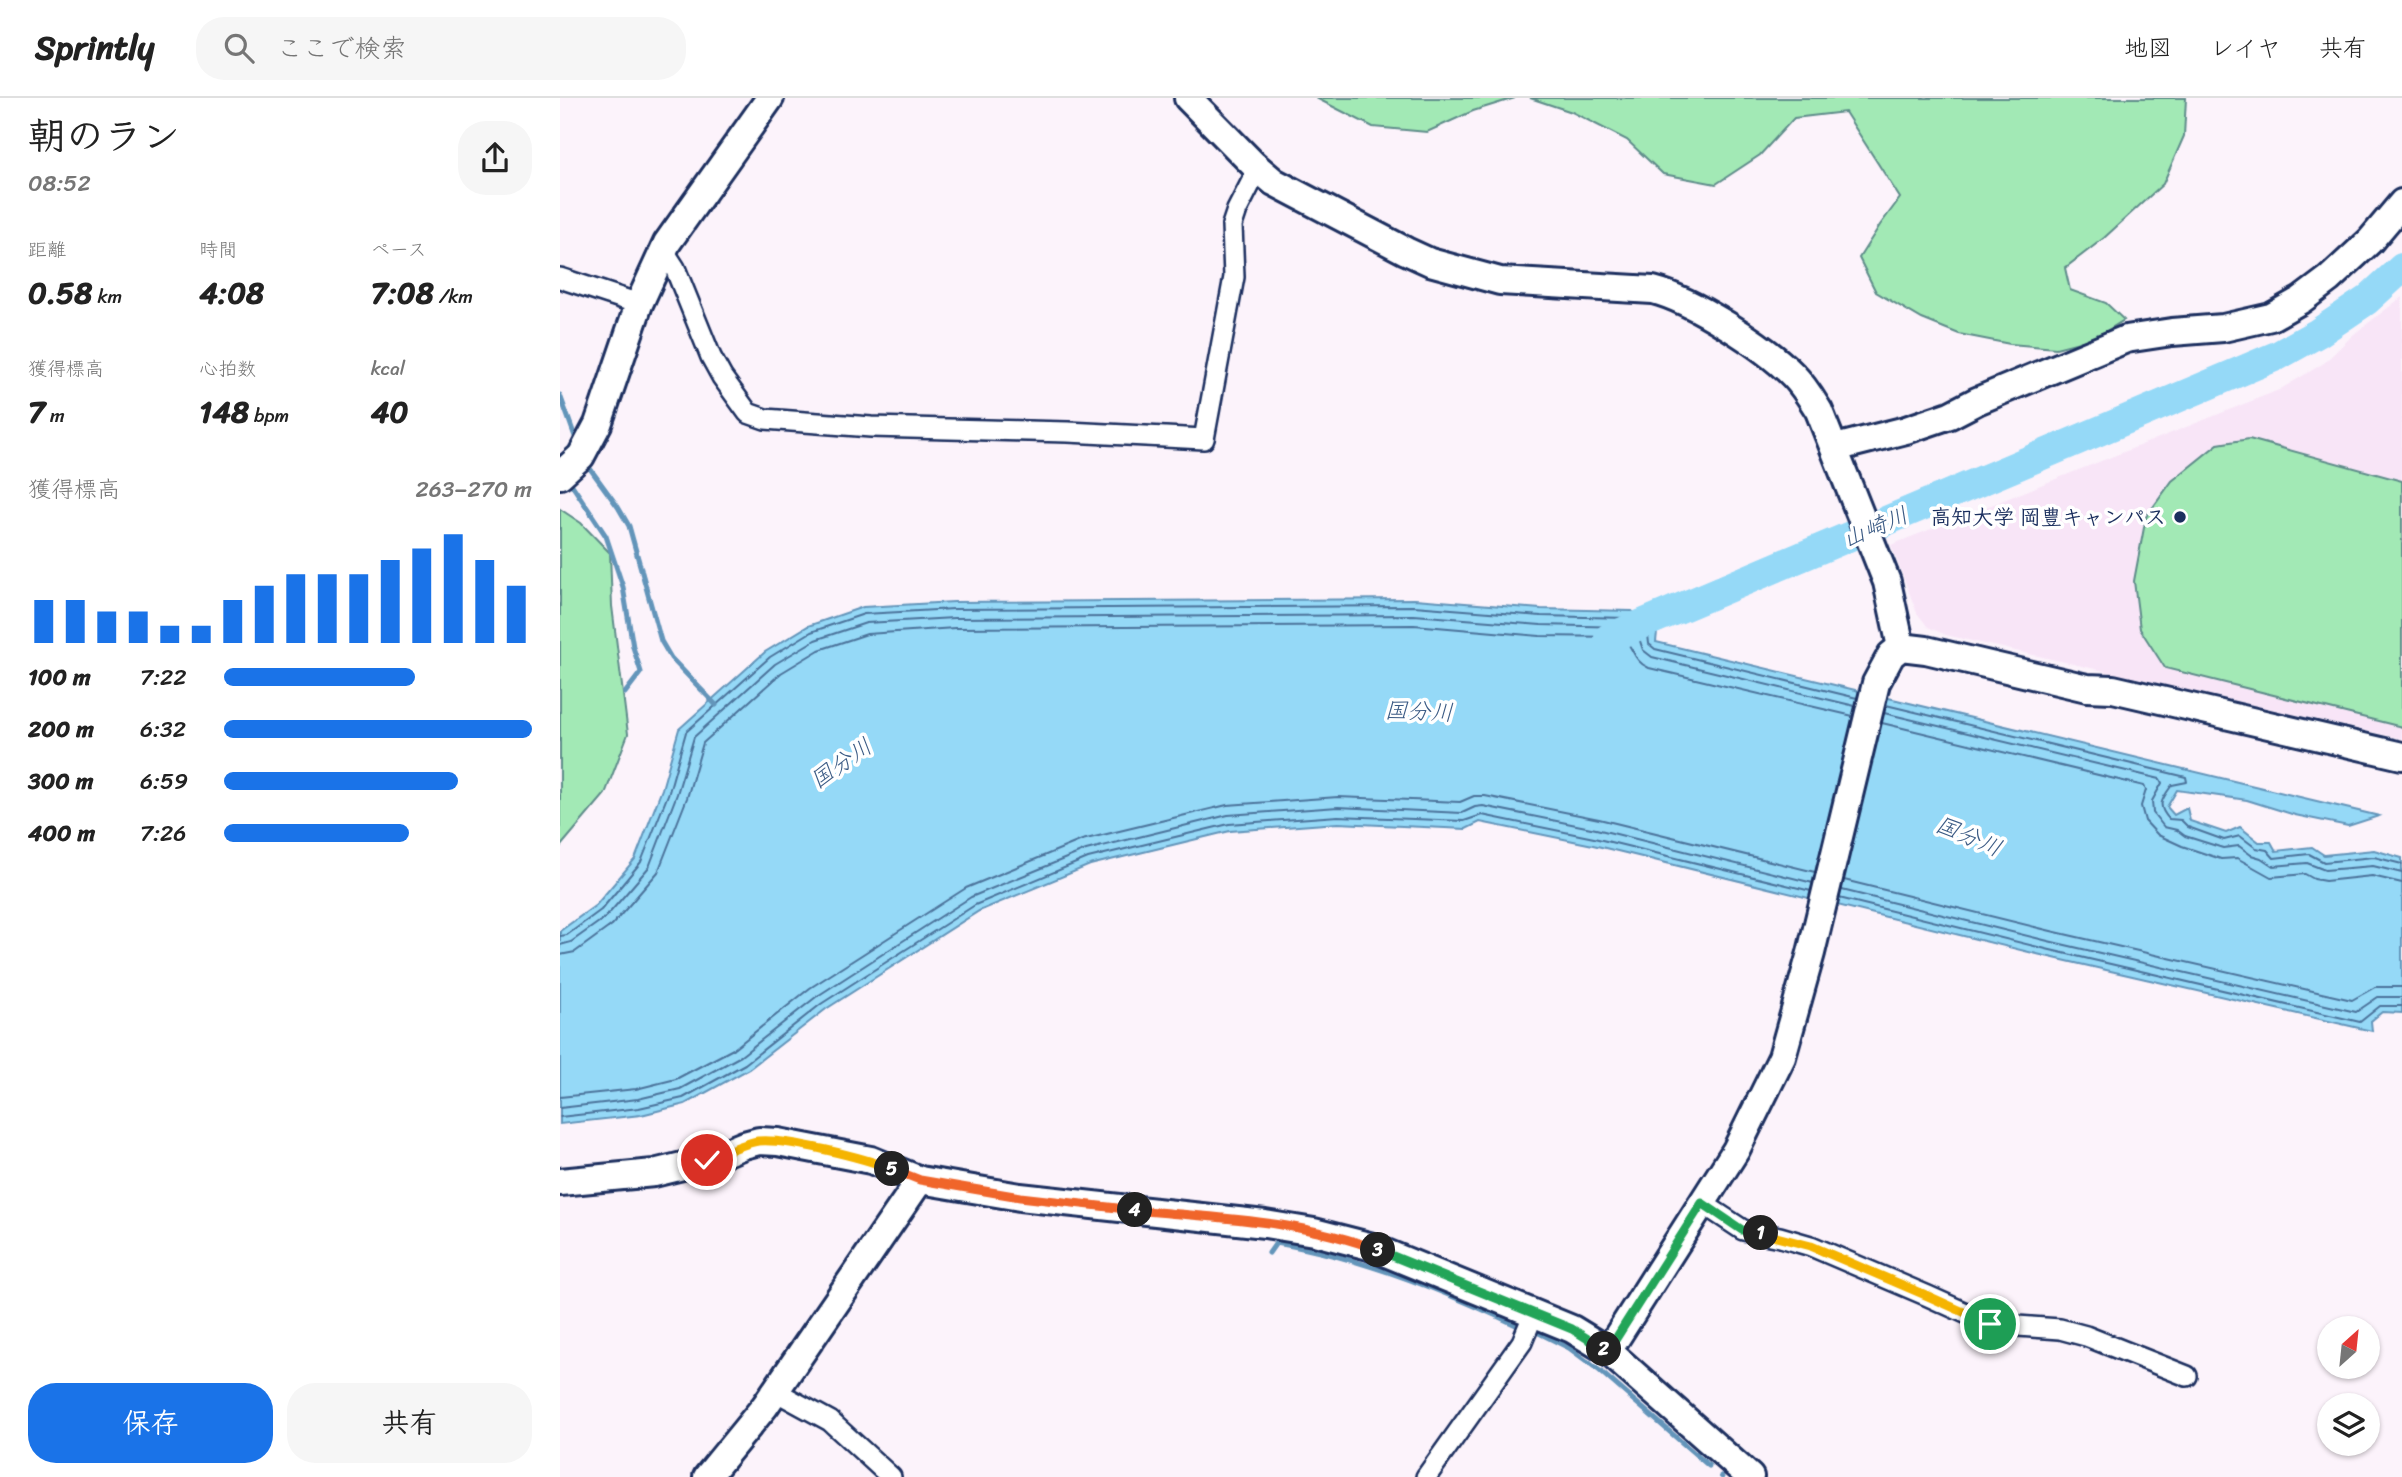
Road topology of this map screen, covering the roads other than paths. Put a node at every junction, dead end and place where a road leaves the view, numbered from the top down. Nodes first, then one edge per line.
1 (770, 98) edge
2 (1188, 98) edge
3 (1258, 169) junction
4 (2402, 203) edge
5 (664, 251) junction
6 (560, 278) edge
7 (639, 304) junction
8 (1835, 448) junction
9 (571, 464) edge
10 (1901, 647) junction
11 (2402, 756) edge
12 (920, 1180) junction
13 (560, 1182) edge
14 (1702, 1203) junction
15 (1534, 1313) junction
16 (1608, 1351) junction
17 (2187, 1376) dead end
18 (775, 1391) junction
19 (707, 1477) edge
20 (891, 1477) edge
21 (1426, 1477) edge
22 (1750, 1477) edge

1 - 5 street
2 - 3 street
3 - 5 street
3 - 8 street
4 - 8 street
5 - 7 street
6 - 7 street
7 - 9 street
8 - 10 street
10 - 11 street
10 - 14 street
12 - 13 street
12 - 15 street
12 - 18 street
14 - 16 street
14 - 17 street
15 - 16 street
15 - 21 street
16 - 22 street
18 - 19 street
18 - 20 street

